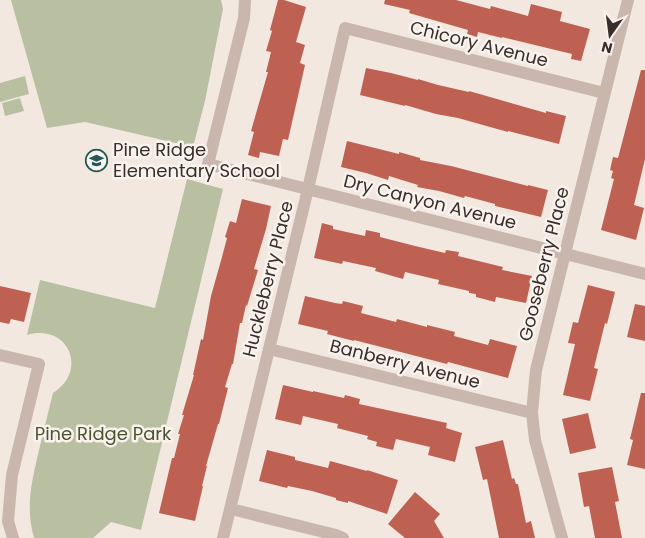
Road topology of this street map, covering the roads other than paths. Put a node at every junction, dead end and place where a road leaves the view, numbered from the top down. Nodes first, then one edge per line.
1 (245, 0) edge
2 (628, 0) edge
3 (345, 28) joint
4 (604, 93) junction
5 (308, 189) junction
6 (565, 254) junction
7 (645, 274) edge
8 (269, 349) junction
9 (0, 355) edge
10 (532, 413) junction
11 (231, 509) junction
12 (4, 522) edge
13 (13, 538) edge
14 (223, 538) edge
15 (343, 538) edge
16 (562, 538) edge

1 - 5 street, Dry Canyon Avenue
2 - 4 street, Gooseberry Place
3 - 4 street, Chicory Avenue
3 - 5 street, Huckleberry Place
4 - 6 street, Gooseberry Place
5 - 6 street, Dry Canyon Avenue
5 - 8 street, Huckleberry Place
6 - 7 street, Dry Canyon Avenue
6 - 10 street, Gooseberry Place
8 - 10 street, Banberry Avenue
8 - 11 street, Huckleberry Place
9 - 12 street
10 - 16 street, Gooseberry Place
11 - 14 street, Huckleberry Place
11 - 15 street
12 - 13 street

